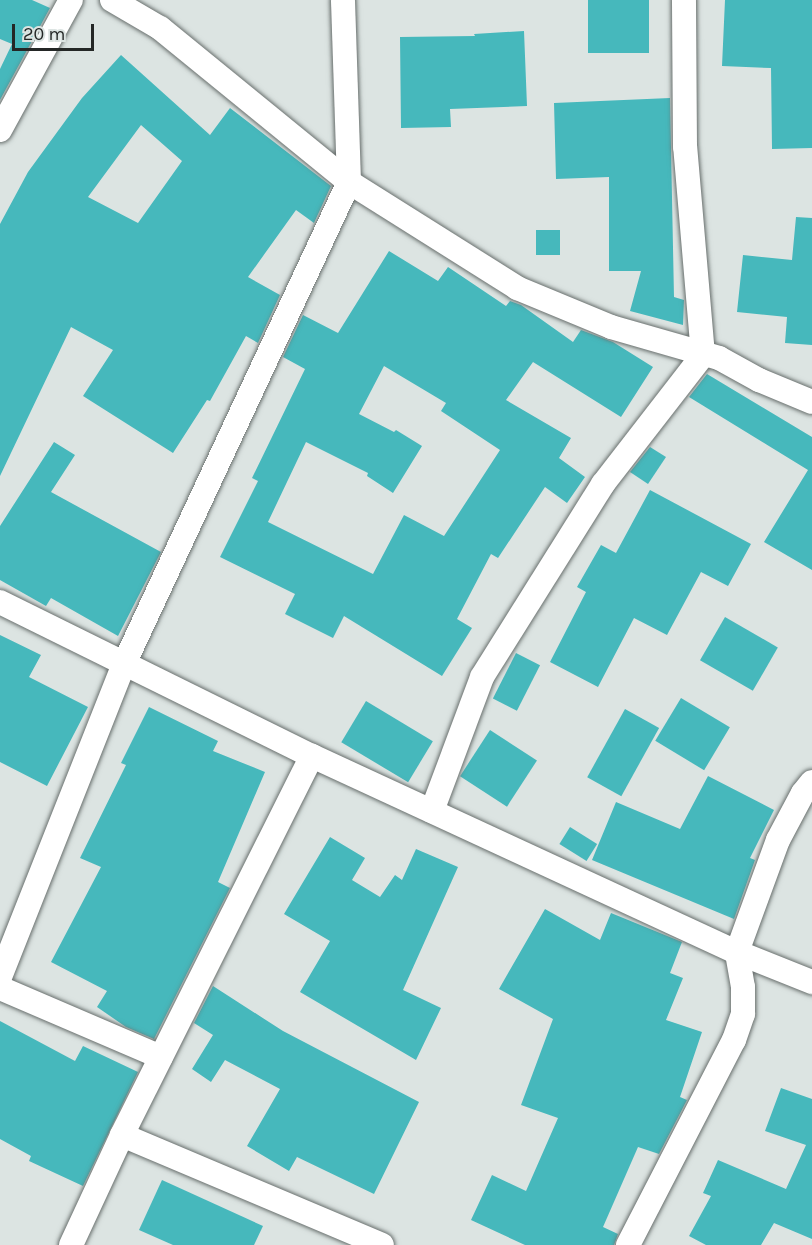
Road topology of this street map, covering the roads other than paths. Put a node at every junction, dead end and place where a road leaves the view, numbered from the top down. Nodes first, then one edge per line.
1 (71, 0) edge
2 (112, 0) edge
3 (343, 0) edge
4 (684, 0) edge
5 (0, 130) edge
6 (349, 182) junction
7 (703, 355) junction
8 (812, 402) edge
9 (0, 602) edge
10 (124, 664) junction
11 (312, 756) junction
12 (812, 782) edge
13 (432, 811) junction
14 (737, 952) junction
15 (0, 977) edge
16 (812, 982) edge
17 (0, 988) edge
18 (161, 1057) junction
19 (122, 1135) junction
20 (71, 1245) edge
21 (382, 1245) edge
22 (628, 1245) edge

1 - 5 street
2 - 6 street
3 - 6 street
4 - 7 street
6 - 7 street
6 - 10 street
7 - 8 street
7 - 13 street
9 - 10 street
10 - 11 street
10 - 15 street
11 - 13 street
11 - 18 street
12 - 14 street
13 - 14 street
14 - 16 street
14 - 22 street
17 - 18 street
18 - 19 street
19 - 20 street
19 - 21 street

